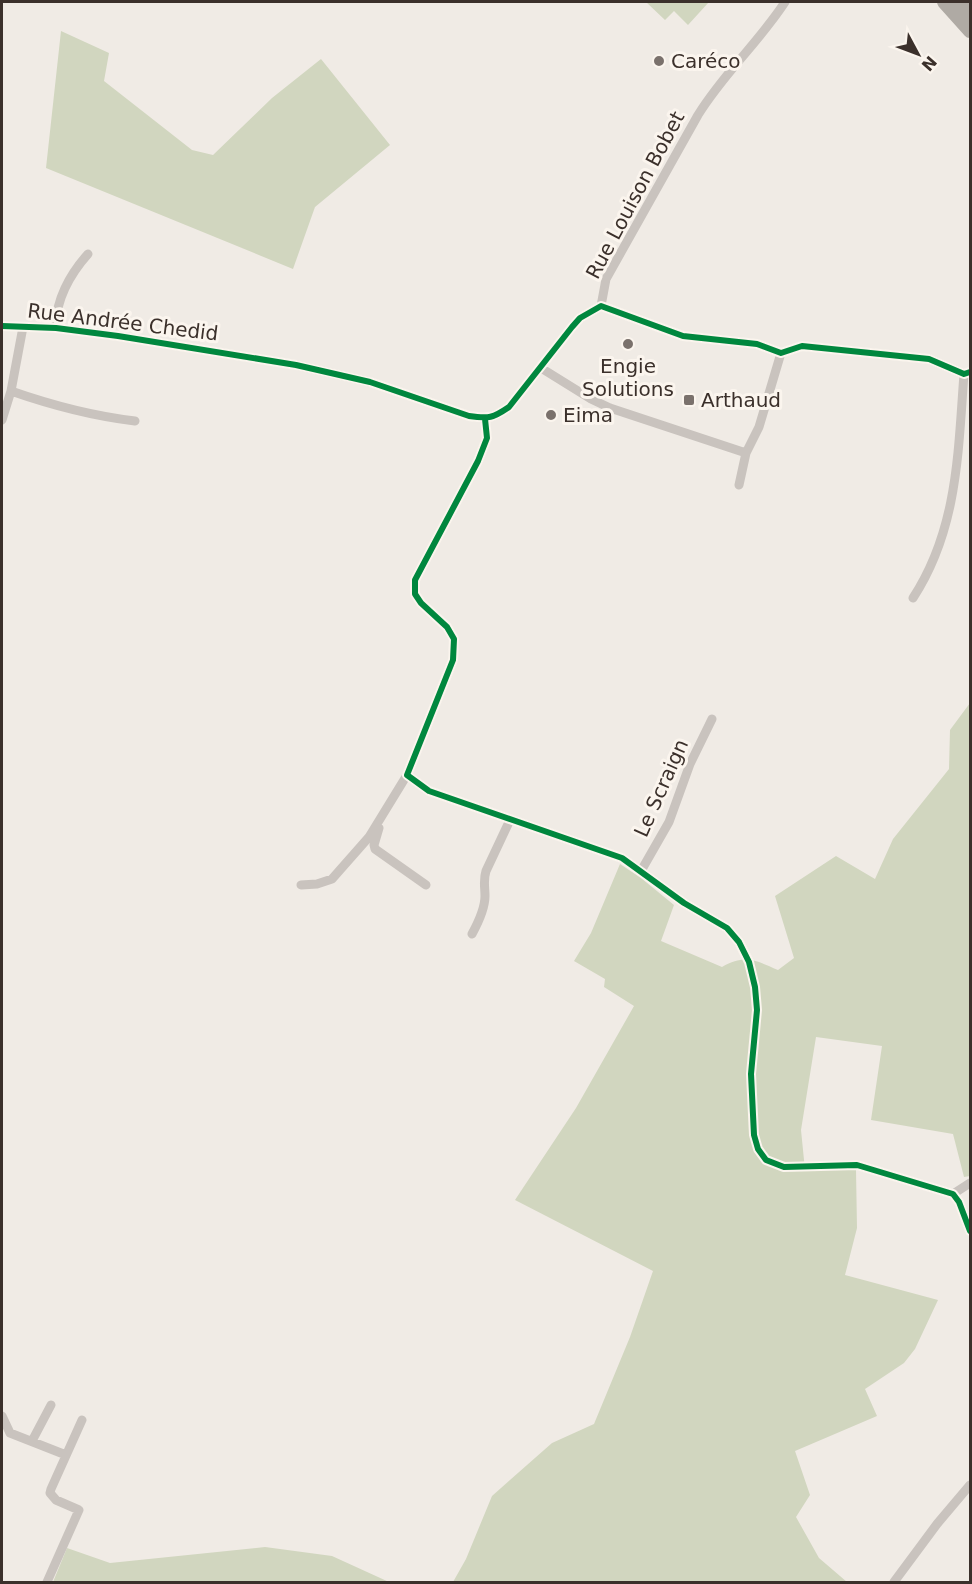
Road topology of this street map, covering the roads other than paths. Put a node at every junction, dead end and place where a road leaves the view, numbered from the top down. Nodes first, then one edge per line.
1 (785, 2) edge
2 (944, 2) edge
3 (959, 2) edge
4 (970, 15) edge
5 (970, 31) edge
6 (88, 254) dead end
7 (601, 306) junction
8 (2, 326) edge
9 (22, 327) junction
10 (56, 328) junction
11 (242, 345) dead end
12 (782, 353) junction
13 (240, 356) junction
14 (541, 368) junction
15 (968, 373) edge
16 (11, 391) junction
17 (485, 419) junction
18 (2, 420) edge
19 (135, 422) dead end
20 (746, 453) junction
21 (959, 460) junction
22 (970, 460) edge
23 (739, 486) dead end
24 (914, 598) dead end
25 (712, 718) dead end
26 (407, 775) junction
27 (381, 817) junction
28 (510, 820) junction
29 (641, 871) junction
30 (301, 885) dead end
31 (426, 885) dead end
32 (472, 934) dead end
33 (970, 1183) edge
34 (953, 1194) junction
35 (970, 1231) edge
36 (51, 1405) dead end
37 (2, 1416) edge
38 (82, 1420) dead end
39 (33, 1441) junction
40 (66, 1455) junction
41 (970, 1485) edge
42 (47, 1582) edge
43 (894, 1582) edge

1 - 7 street, Rue Louison Bobet
2 - 5 highway
3 - 4 highway
6 - 10 street
7 - 12 street
7 - 14 street, Rue Louison Bobet
8 - 9 street, Rue Andrée Chedid
9 - 10 street, Rue Andrée Chedid
9 - 16 street
10 - 13 street, Rue Andrée Chedid
11 - 13 street, Rue Andrée Chedid
12 - 15 street
12 - 20 street
13 - 17 street, Rue Andrée Chedid
14 - 17 street, Rue Louison Bobet
14 - 20 street
15 - 21 street
16 - 18 street
16 - 19 street
17 - 26 street
20 - 23 street
21 - 22 street
21 - 24 street
25 - 29 street, Le Scraign
26 - 27 street
26 - 28 street
27 - 30 street
27 - 31 street
28 - 29 street
28 - 32 street
29 - 34 street
33 - 34 street
34 - 35 street
36 - 39 street
37 - 39 street
38 - 40 street
39 - 40 street
40 - 42 street
41 - 43 street

